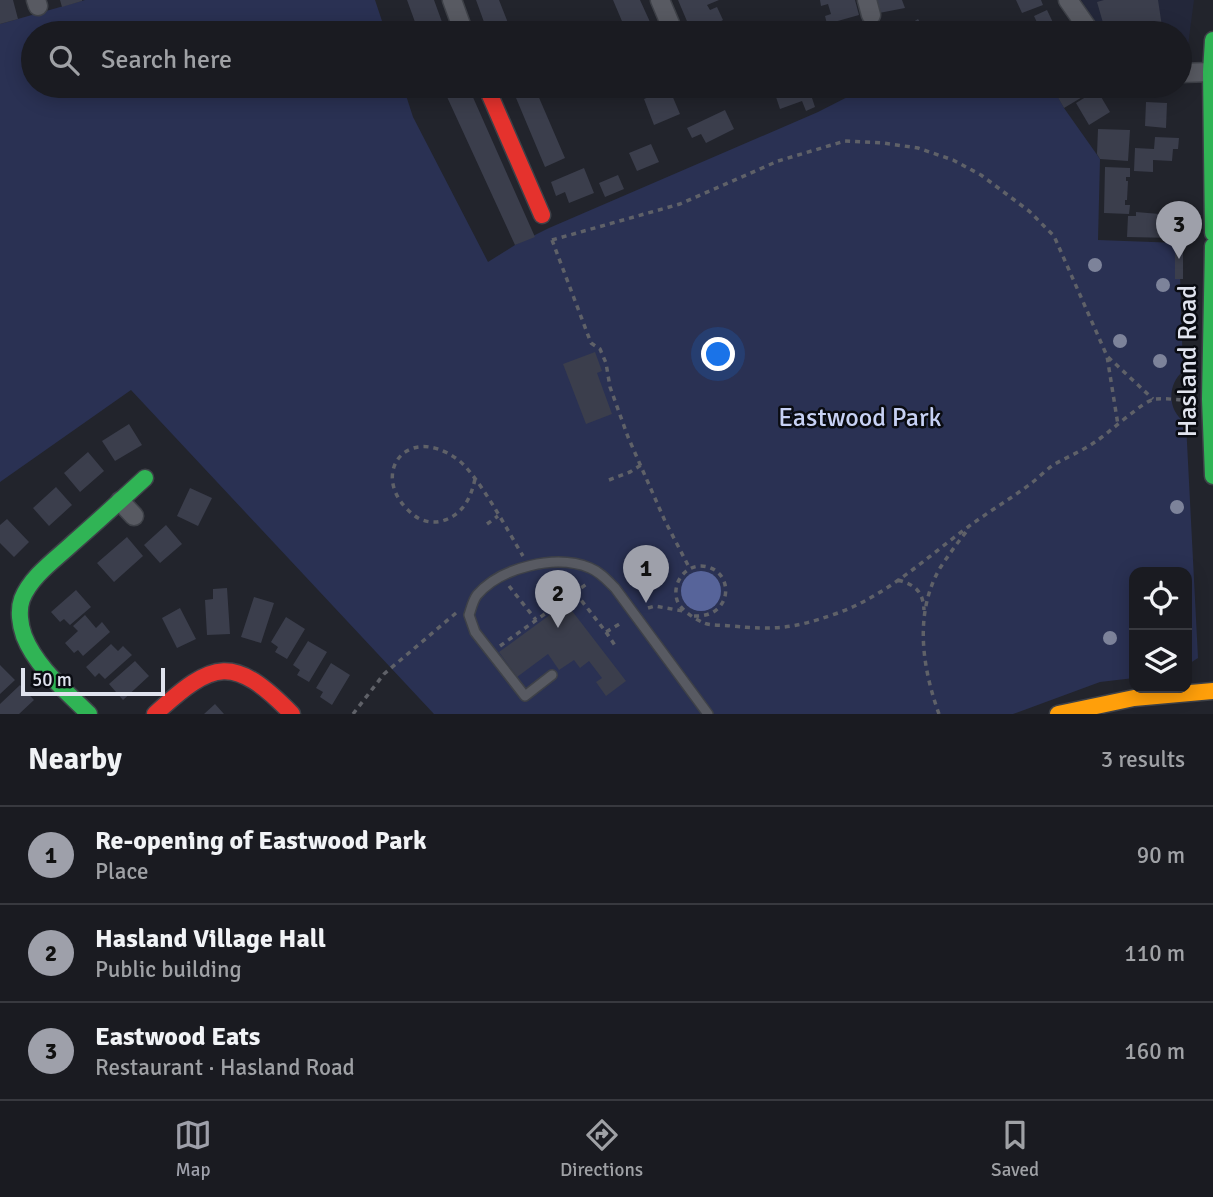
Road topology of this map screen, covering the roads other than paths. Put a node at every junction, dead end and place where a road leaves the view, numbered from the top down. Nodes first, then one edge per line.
1 (452, 0) edge
2 (660, 0) edge
3 (1068, 0) edge
4 (460, 21) edge
5 (669, 21) edge
6 (1083, 21) edge
7 (1213, 40) edge
8 (1211, 72) junction
9 (1192, 73) edge
10 (491, 98) edge
11 (542, 215) road end
12 (1213, 233) edge
13 (1213, 246) edge
14 (1211, 409) edge
15 (1213, 476) edge
16 (145, 478) dead end
17 (120, 501) junction
18 (134, 516) dead end
19 (552, 675) dead end
20 (1213, 691) edge
21 (89, 714) edge
22 (155, 714) edge
23 (292, 714) edge
24 (708, 714) edge
25 (1058, 714) edge

1 - 4 street
2 - 5 street
3 - 6 street
7 - 8 street
8 - 9 street
8 - 12 street
10 - 11 street
13 - 14 street, Hasland Road
14 - 15 street, Hasland Road
16 - 17 street
17 - 18 street
17 - 21 street
19 - 24 lane
20 - 25 street
22 - 23 street

